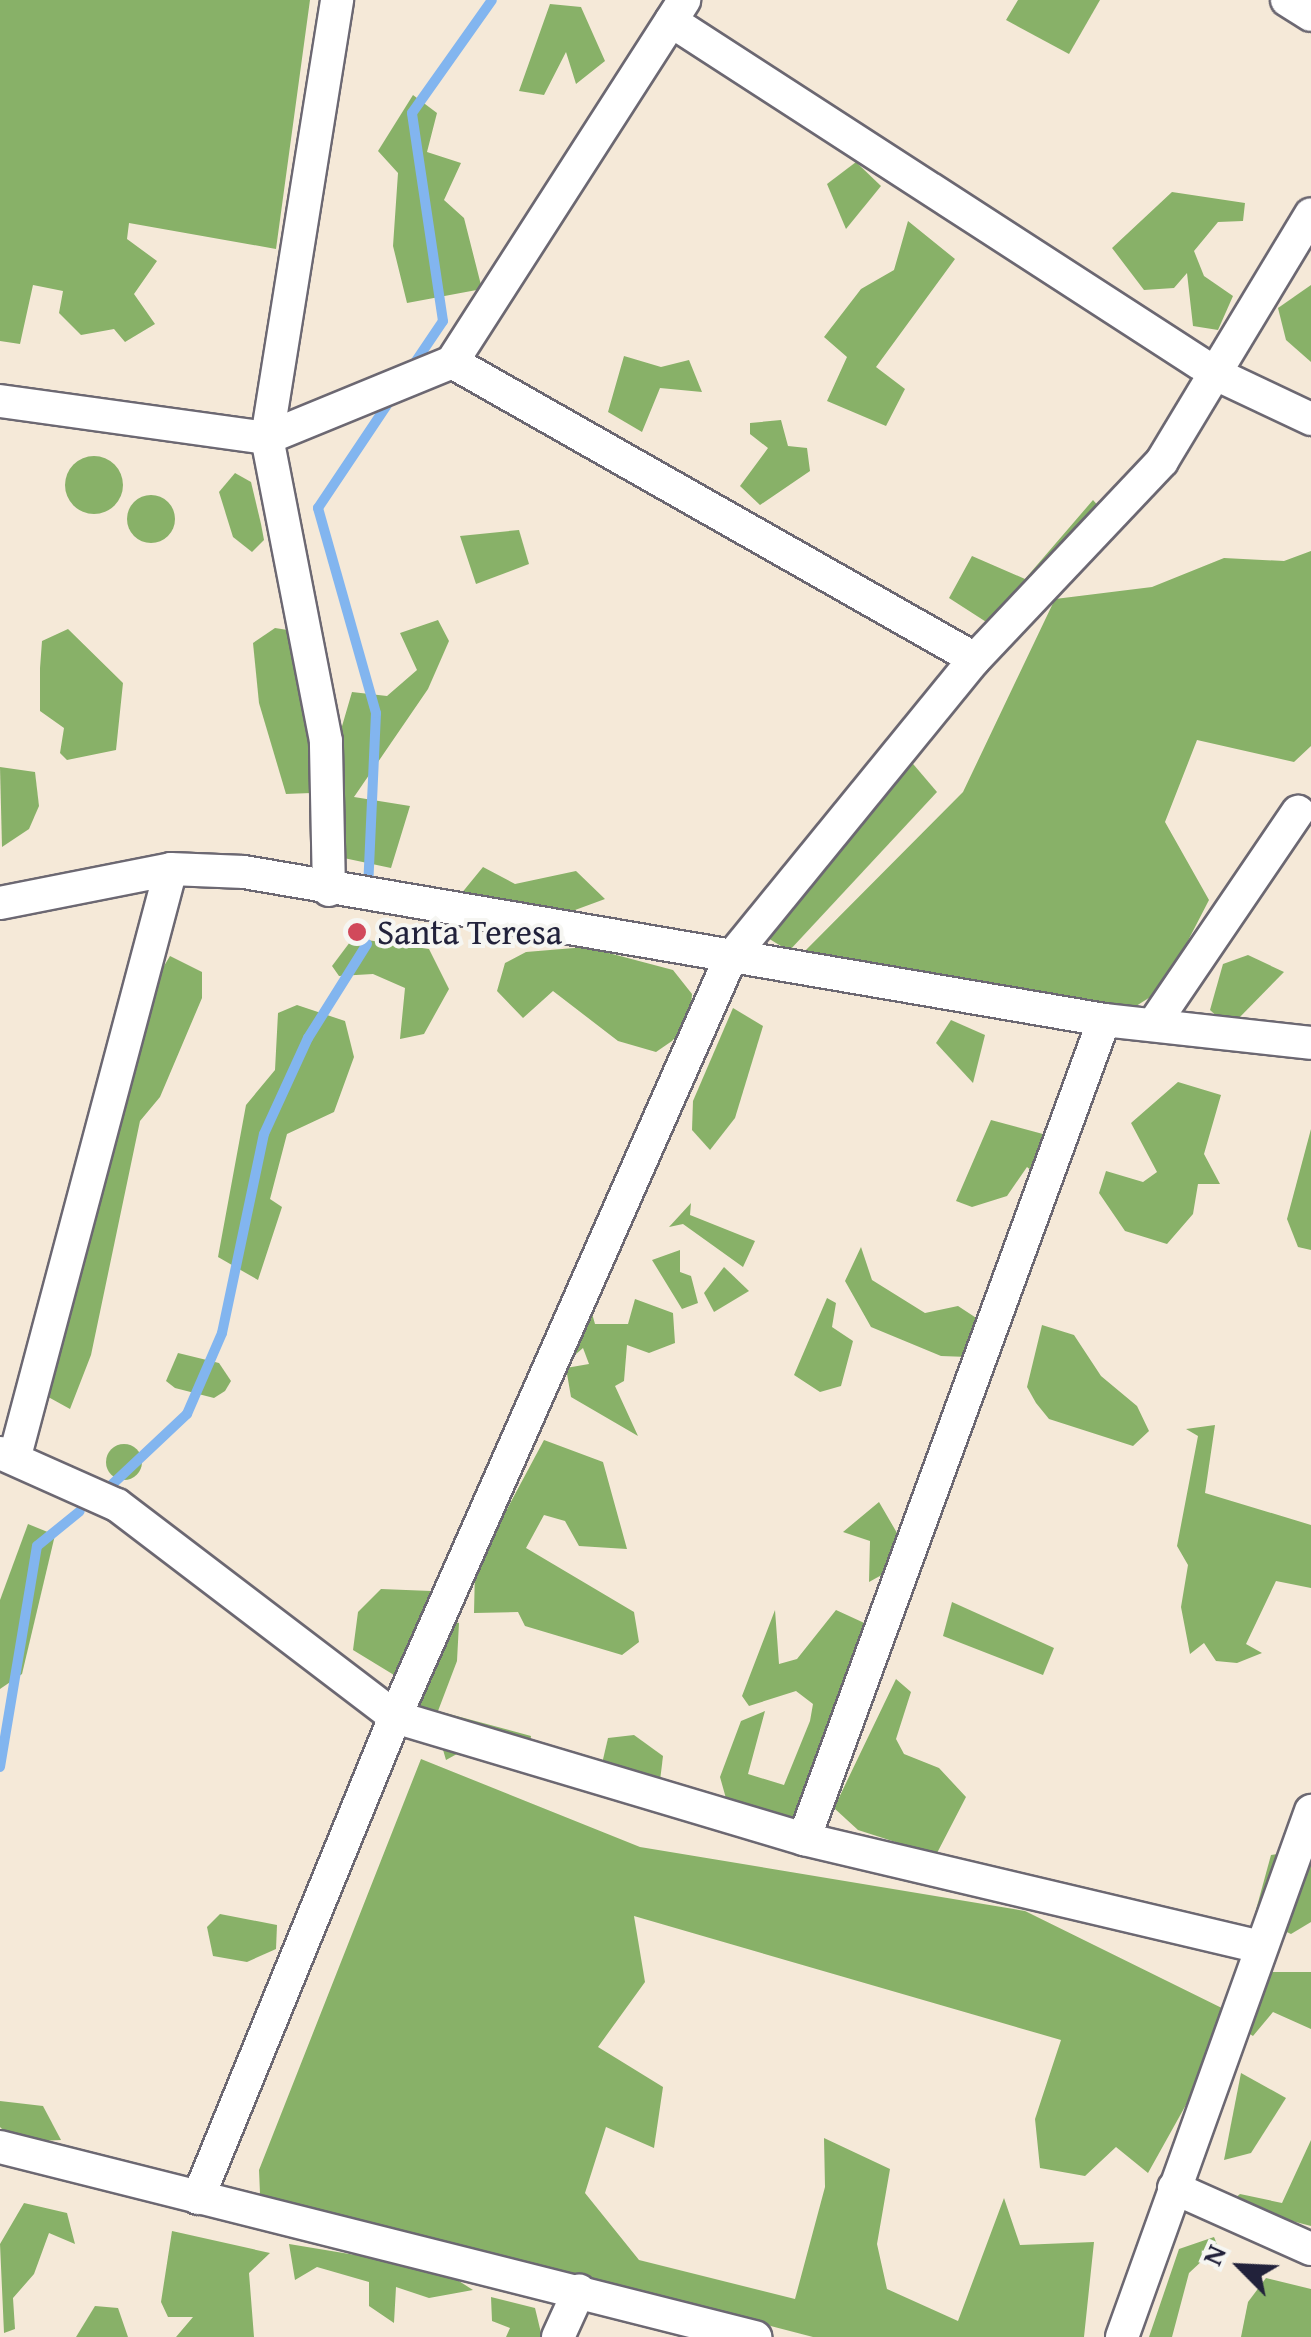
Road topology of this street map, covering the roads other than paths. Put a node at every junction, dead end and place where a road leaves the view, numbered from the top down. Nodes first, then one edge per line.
1 (337, 0) edge
2 (1287, 0) edge
3 (677, 10) edge
4 (1311, 16) edge
5 (1311, 214) edge
6 (452, 362) junction
7 (1218, 375) junction
8 (0, 401) edge
9 (1311, 419) edge
10 (268, 438) junction
11 (975, 659) junction
12 (1298, 812) dead end
13 (172, 869) junction
14 (329, 890) junction
15 (0, 903) edge
16 (730, 959) junction
17 (1104, 1020) junction
18 (1153, 1025) junction
19 (1311, 1043) edge
20 (8, 1455) edge
21 (394, 1717) junction
22 (1311, 1811) edge
23 (804, 1839) junction
24 (1260, 1947) junction
25 (0, 2147) edge
26 (1174, 2188) junction
27 (198, 2198) junction
28 (1311, 2249) edge
29 (578, 2291) junction
30 (558, 2337) edge
31 (755, 2337) edge
32 (1122, 2337) edge

1 - 10 street
2 - 4 street
3 - 6 street
3 - 7 street
5 - 7 street
6 - 10 street
6 - 11 street
7 - 9 street
7 - 11 street
8 - 10 street
10 - 14 street
11 - 16 street
12 - 18 street
13 - 14 street
13 - 15 street
13 - 20 street
14 - 16 street
16 - 17 street
16 - 21 street
17 - 18 street
17 - 23 street
18 - 19 street
20 - 21 street
21 - 23 street
21 - 27 street
22 - 24 street
23 - 24 street
24 - 26 street
25 - 27 street
26 - 28 street
26 - 32 street
27 - 29 street
29 - 30 street
29 - 31 street

